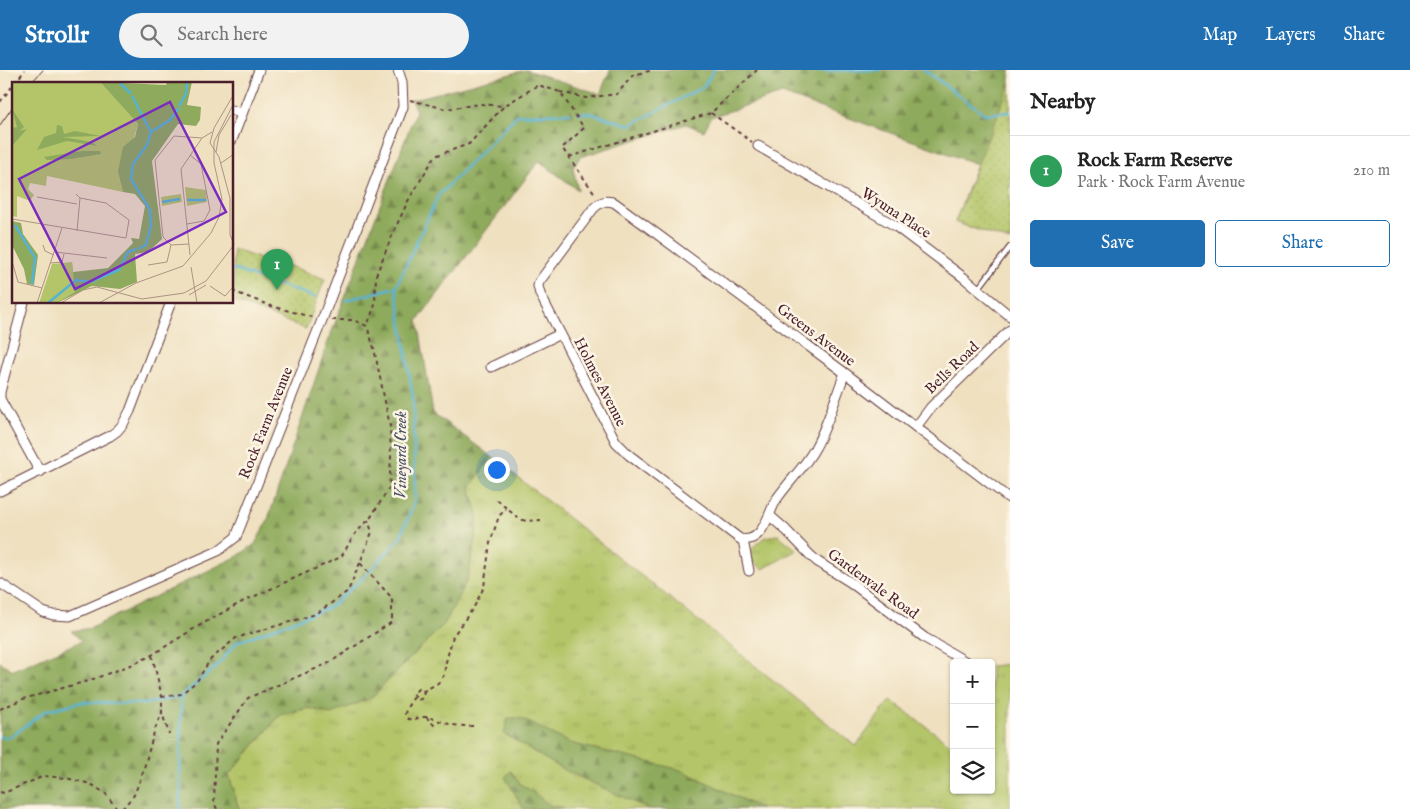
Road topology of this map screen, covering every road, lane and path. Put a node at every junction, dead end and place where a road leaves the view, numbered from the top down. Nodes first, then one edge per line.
1 (25, 70) edge
2 (259, 70) edge
3 (398, 70) edge
4 (653, 70) edge
5 (757, 70) edge
6 (15, 82) edge
7 (12, 86) edge
8 (560, 92) junction
9 (404, 98) junction
10 (0, 102) edge
11 (504, 106) junction
12 (234, 111) edge
13 (711, 113) junction
14 (242, 114) junction
15 (234, 135) edge
16 (758, 146) joint
17 (568, 156) junction
18 (599, 198) junction
19 (1010, 247) edge
20 (978, 289) junction
21 (234, 291) edge
22 (23, 304) edge
23 (170, 304) edge
24 (1010, 316) edge
25 (322, 320) junction
26 (367, 326) junction
27 (1010, 330) edge
28 (560, 334) junction
29 (491, 367) dead end
30 (845, 373) junction
31 (916, 427) junction
32 (40, 472) junction
33 (0, 492) edge
34 (1010, 499) edge
35 (497, 500) dead end
36 (506, 509) junction
37 (770, 516) junction
38 (368, 520) junction
39 (540, 520) dead end
40 (743, 540) junction
41 (360, 563) junction
42 (749, 571) dead end
43 (0, 582) edge
44 (152, 655) junction
45 (961, 659) edge
46 (424, 691) junction
47 (162, 697) junction
48 (414, 697) junction
49 (0, 710) edge
50 (162, 712) junction
51 (426, 717) junction
52 (435, 726) dead end
53 (473, 726) dead end
54 (168, 734) dead end
55 (0, 792) edge
56 (117, 809) edge
57 (122, 809) edge
58 (217, 809) edge

1 - 6 path
2 - 14 street
3 - 9 street, Rock Farm Avenue
4 - 8 path
5 - 13 path
7 - 10 path
8 - 11 path
8 - 17 path
9 - 11 path
9 - 25 street, Rock Farm Avenue
11 - 26 path
12 - 14 street
13 - 16 path
13 - 17 path
14 - 15 street
16 - 20 street, Wyuna Place
17 - 18 path
18 - 28 street, Holmes Avenue
18 - 30 street, Greens Avenue
19 - 20 lane
20 - 24 street, Wyuna Place
21 - 25 path
22 - 32 street
23 - 32 street
25 - 26 path
25 - 43 street, Rock Farm Avenue
26 - 38 path
27 - 31 street, Bells Road
28 - 29 street
28 - 40 street, Holmes Avenue
30 - 31 street, Greens Avenue
30 - 37 street
31 - 34 street, Greens Avenue
32 - 33 street
35 - 36 path
36 - 39 path
36 - 46 path
37 - 40 street
37 - 45 street, Gardenvale Road
38 - 41 path
38 - 44 path
40 - 42 street
41 - 47 path
41 - 58 path
44 - 47 path
44 - 49 path
46 - 48 path
46 - 48 path
47 - 50 path
48 - 51 path
50 - 54 path
50 - 57 path
51 - 52 path
51 - 53 path
55 - 56 path

